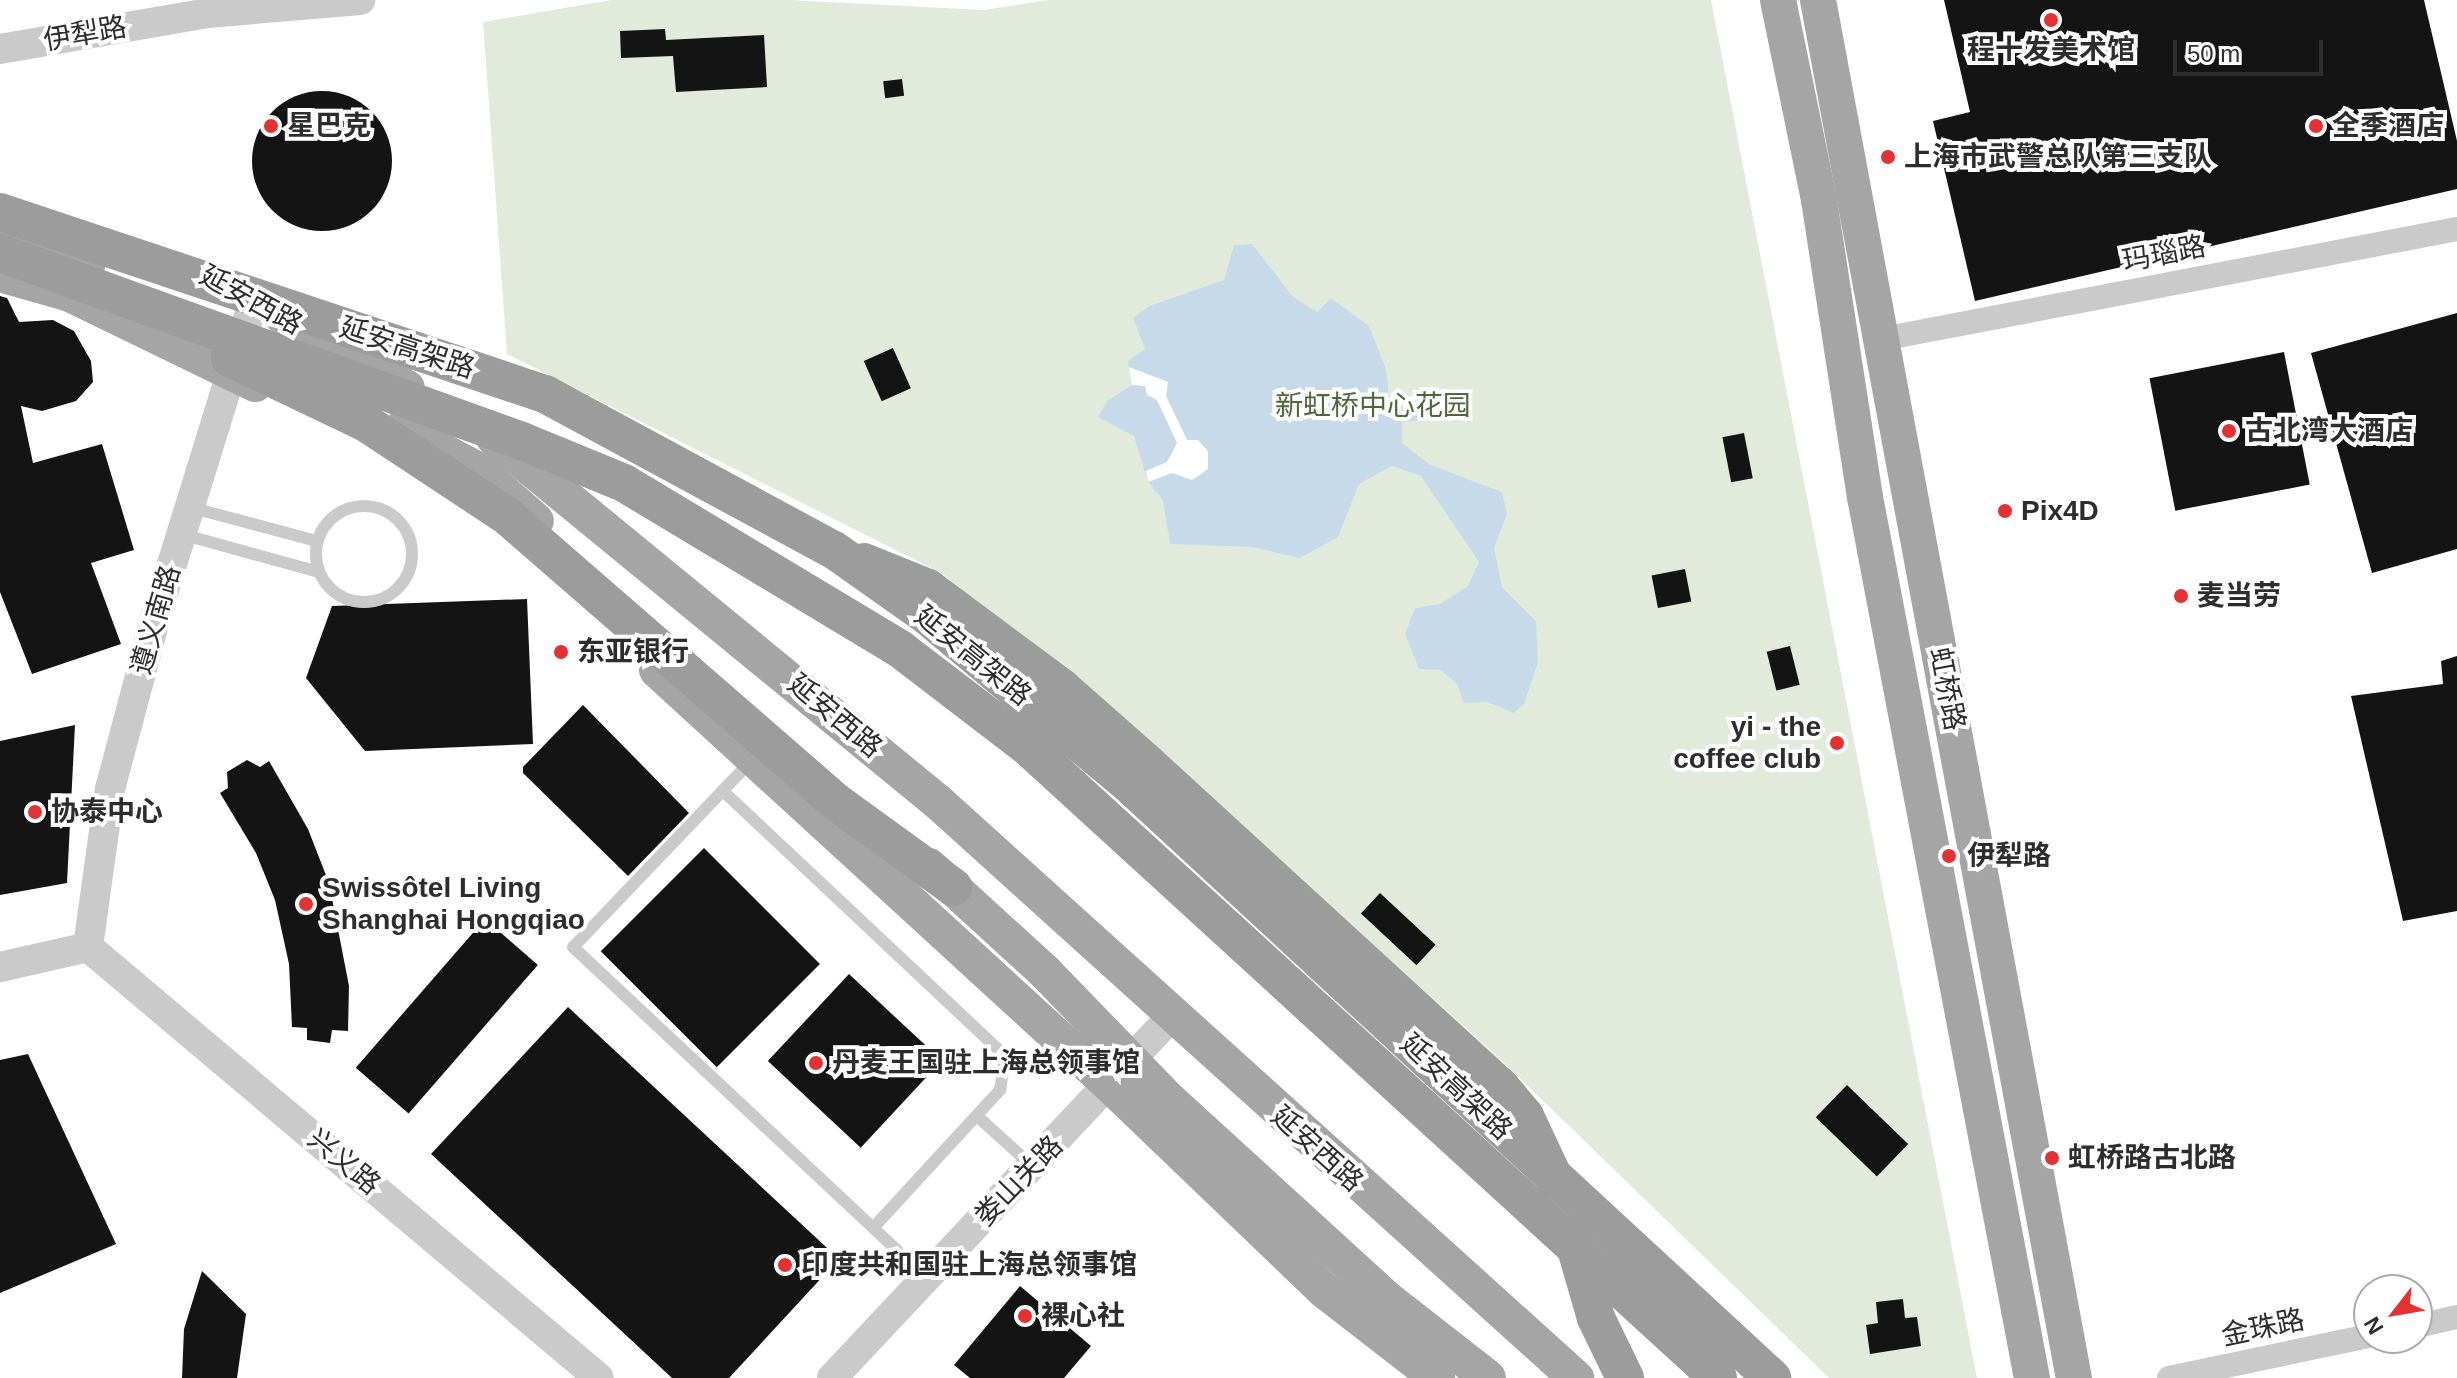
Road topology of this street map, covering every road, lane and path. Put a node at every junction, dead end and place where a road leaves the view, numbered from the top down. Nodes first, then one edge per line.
1 (360, 0) edge
2 (1778, 0) edge
3 (1818, 0) edge
4 (0, 49) edge
5 (0, 193) edge
6 (0, 212) edge
7 (2457, 229) edge
8 (0, 233) edge
9 (0, 255) edge
10 (0, 274) edge
11 (82, 282) junction
12 (242, 336) junction
13 (1882, 339) junction
14 (185, 520) junction
15 (317, 541) junction
16 (834, 550) junction
17 (319, 572) junction
18 (753, 759) junction
19 (723, 791) junction
20 (953, 887) junction
21 (88, 947) junction
22 (0, 967) edge
23 (1172, 1016) junction
24 (1120, 1073) junction
25 (977, 1116) junction
26 (1033, 1167) junction
27 (874, 1227) junction
28 (927, 1278) junction
29 (2457, 1317) edge
30 (2433, 1322) edge
31 (2353, 1339) edge
32 (599, 1378) edge
33 (832, 1378) edge
34 (1437, 1378) edge
35 (1488, 1378) edge
36 (1576, 1378) edge
37 (1625, 1378) edge
38 (1718, 1378) edge
39 (1772, 1378) edge
40 (2032, 1378) edge
41 (2074, 1378) edge
42 (2169, 1378) edge

1 - 4 street, 伊犁路
2 - 40 main road, 虹桥路
3 - 13 main road, 虹桥路
5 - 12 main road, 延安西路
6 - 16 highway, 延安高架路, bridge
7 - 13 street, 玛瑙路
8 - 12 main road, 延安西路
9 - 11 highway, 延安高架路, bridge
9 - 12 main road, 延安西路
10 - 12 main road, 延安西路
11 - 20 highway, bridge
11 - 38 highway, 延安高架路, bridge
12 - 14 street, 遵义南路
12 - 18 main road, 延安西路
12 - 20 main road, 延安西路
12 - 23 main road, 延安西路
13 - 41 main road, 虹桥路
14 - 15 lane
14 - 17 lane
14 - 21 street, 遵义南路
15 - 17 lane
15 - 17 lane
16 - 37 highway, bridge
16 - 39 highway, 延安高架路, bridge
18 - 19 lane
18 - 24 main road, 延安西路
19 - 25 lane
19 - 27 lane
20 - 24 main road, 延安西路
21 - 22 street
21 - 32 street, 兴义路
23 - 24 street, 娄山关路
23 - 36 main road, 延安西路
24 - 26 street, 娄山关路
24 - 34 main road, 延安西路
24 - 35 main road, 延安西路
25 - 26 lane
25 - 27 lane
26 - 28 street, 娄山关路
27 - 28 lane
28 - 33 street, 娄山关路
29 - 30 street
31 - 42 street, 金珠路

